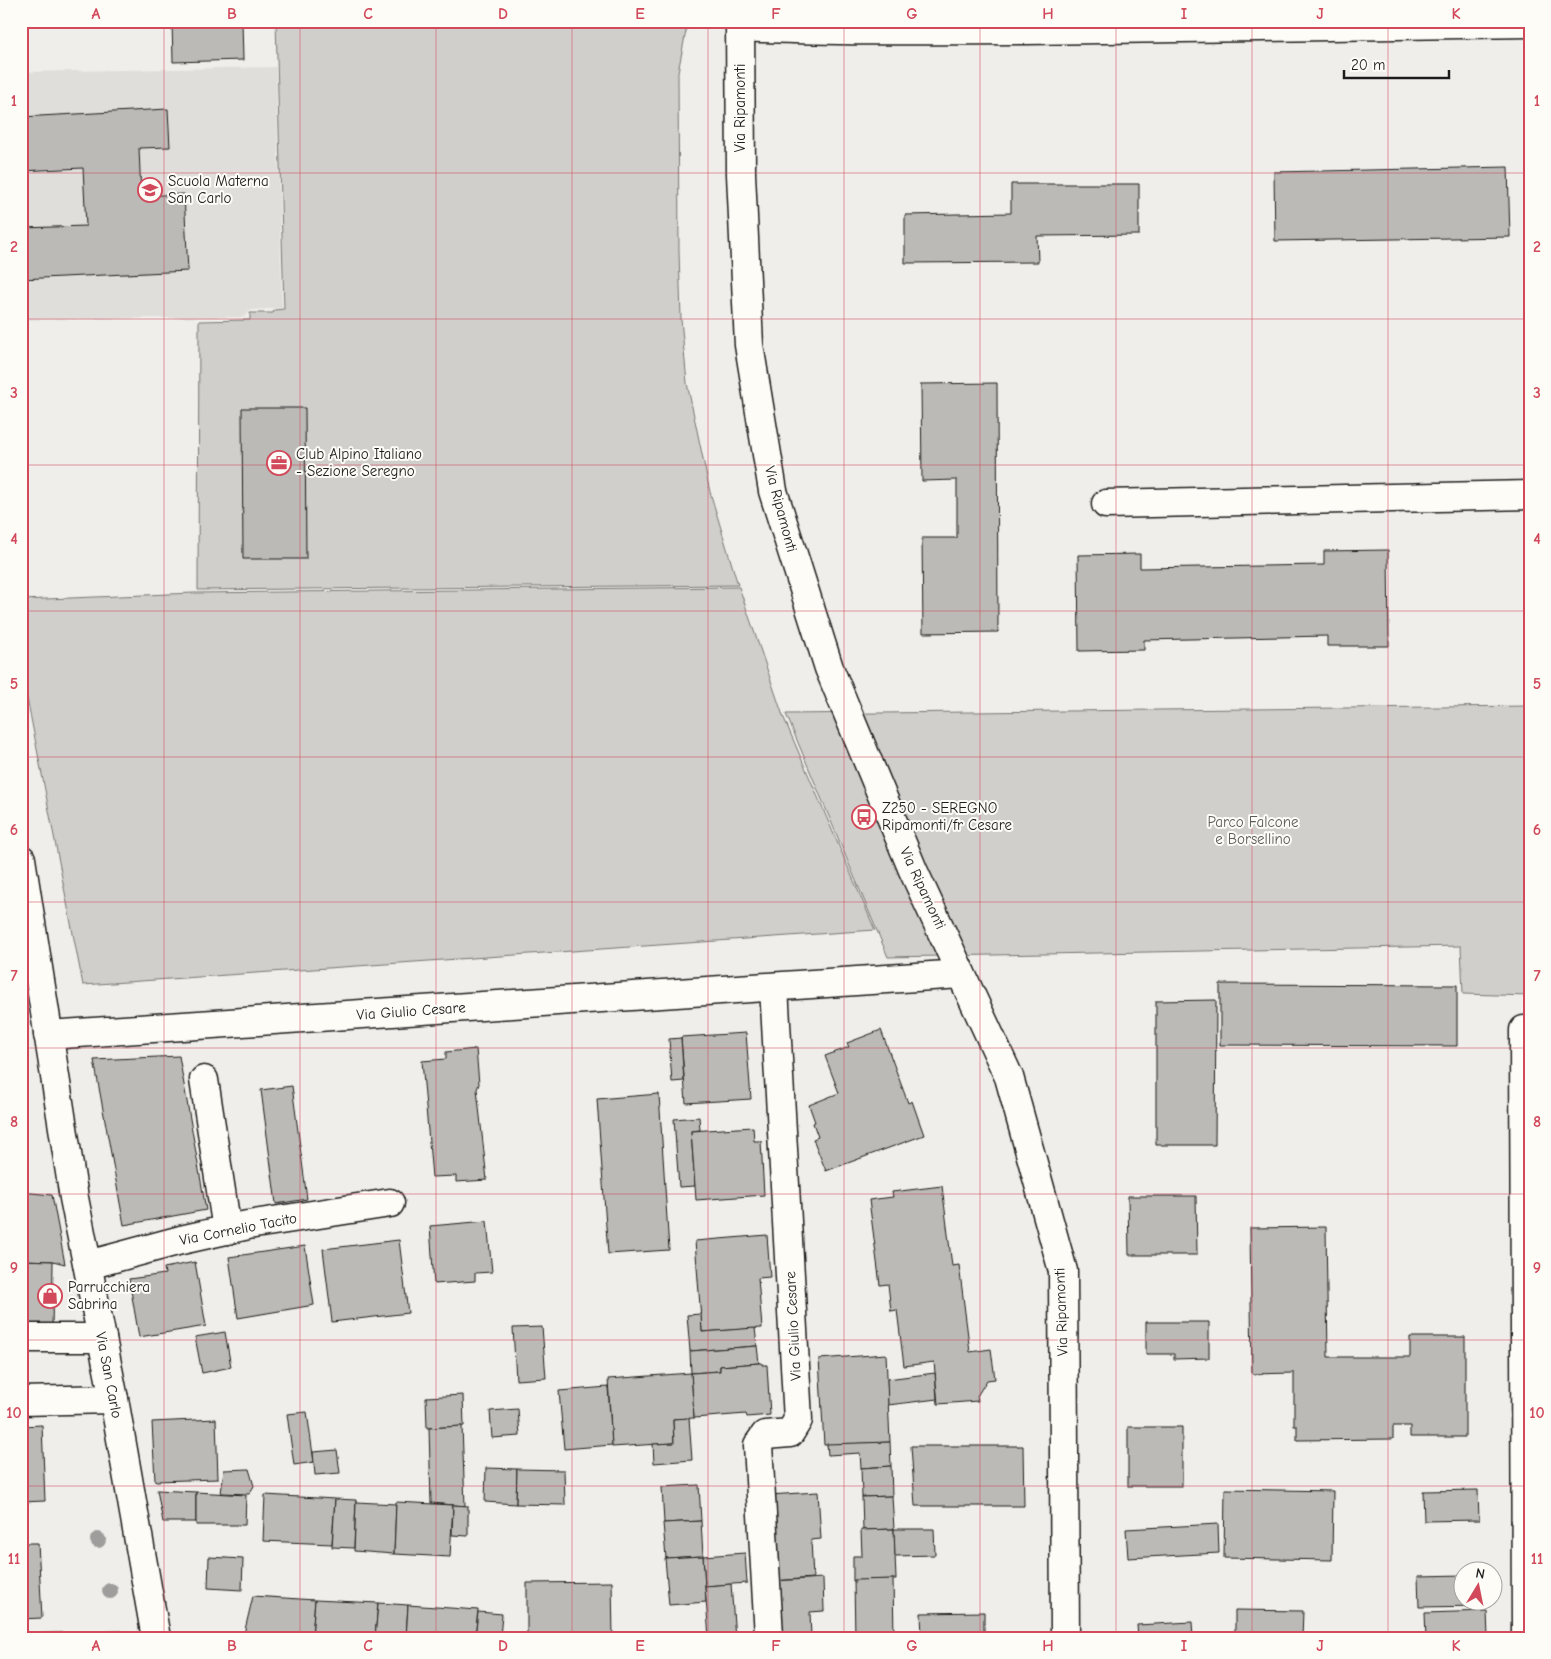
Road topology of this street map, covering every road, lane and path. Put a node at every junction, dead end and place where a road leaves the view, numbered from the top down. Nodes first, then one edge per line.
1 (1530, 23) edge
2 (740, 24) edge
3 (1530, 495) edge
4 (1106, 504) dead end
5 (21, 859) edge
6 (29, 964) edge
7 (961, 974) junction
8 (774, 987) junction
9 (1524, 1030) dead end
10 (48, 1034) junction
11 (204, 1080) dead end
12 (390, 1203) dead end
13 (227, 1230) junction
14 (88, 1265) junction
15 (21, 1338) edge
16 (102, 1338) junction
17 (114, 1399) junction
18 (21, 1401) edge
19 (768, 1636) dead end
20 (156, 1638) edge
21 (1065, 1638) edge
22 (1526, 1638) edge

1 - 2 street
2 - 7 street, Via Ripamonti
3 - 4 street
5 - 6 street, Via San Carlo
6 - 10 street, Via San Carlo
7 - 8 street, Via Giulio Cesare
7 - 21 street, Via Ripamonti
8 - 10 street, Via Giulio Cesare
8 - 19 street, Via Giulio Cesare
9 - 22 street
10 - 14 street, Via San Carlo
11 - 13 street
12 - 13 street, Via Cornelio Tacito
13 - 14 street, Via Cornelio Tacito
14 - 16 street, Via San Carlo
15 - 16 street
16 - 17 street, Via San Carlo
17 - 18 street
17 - 20 street, Via San Carlo

